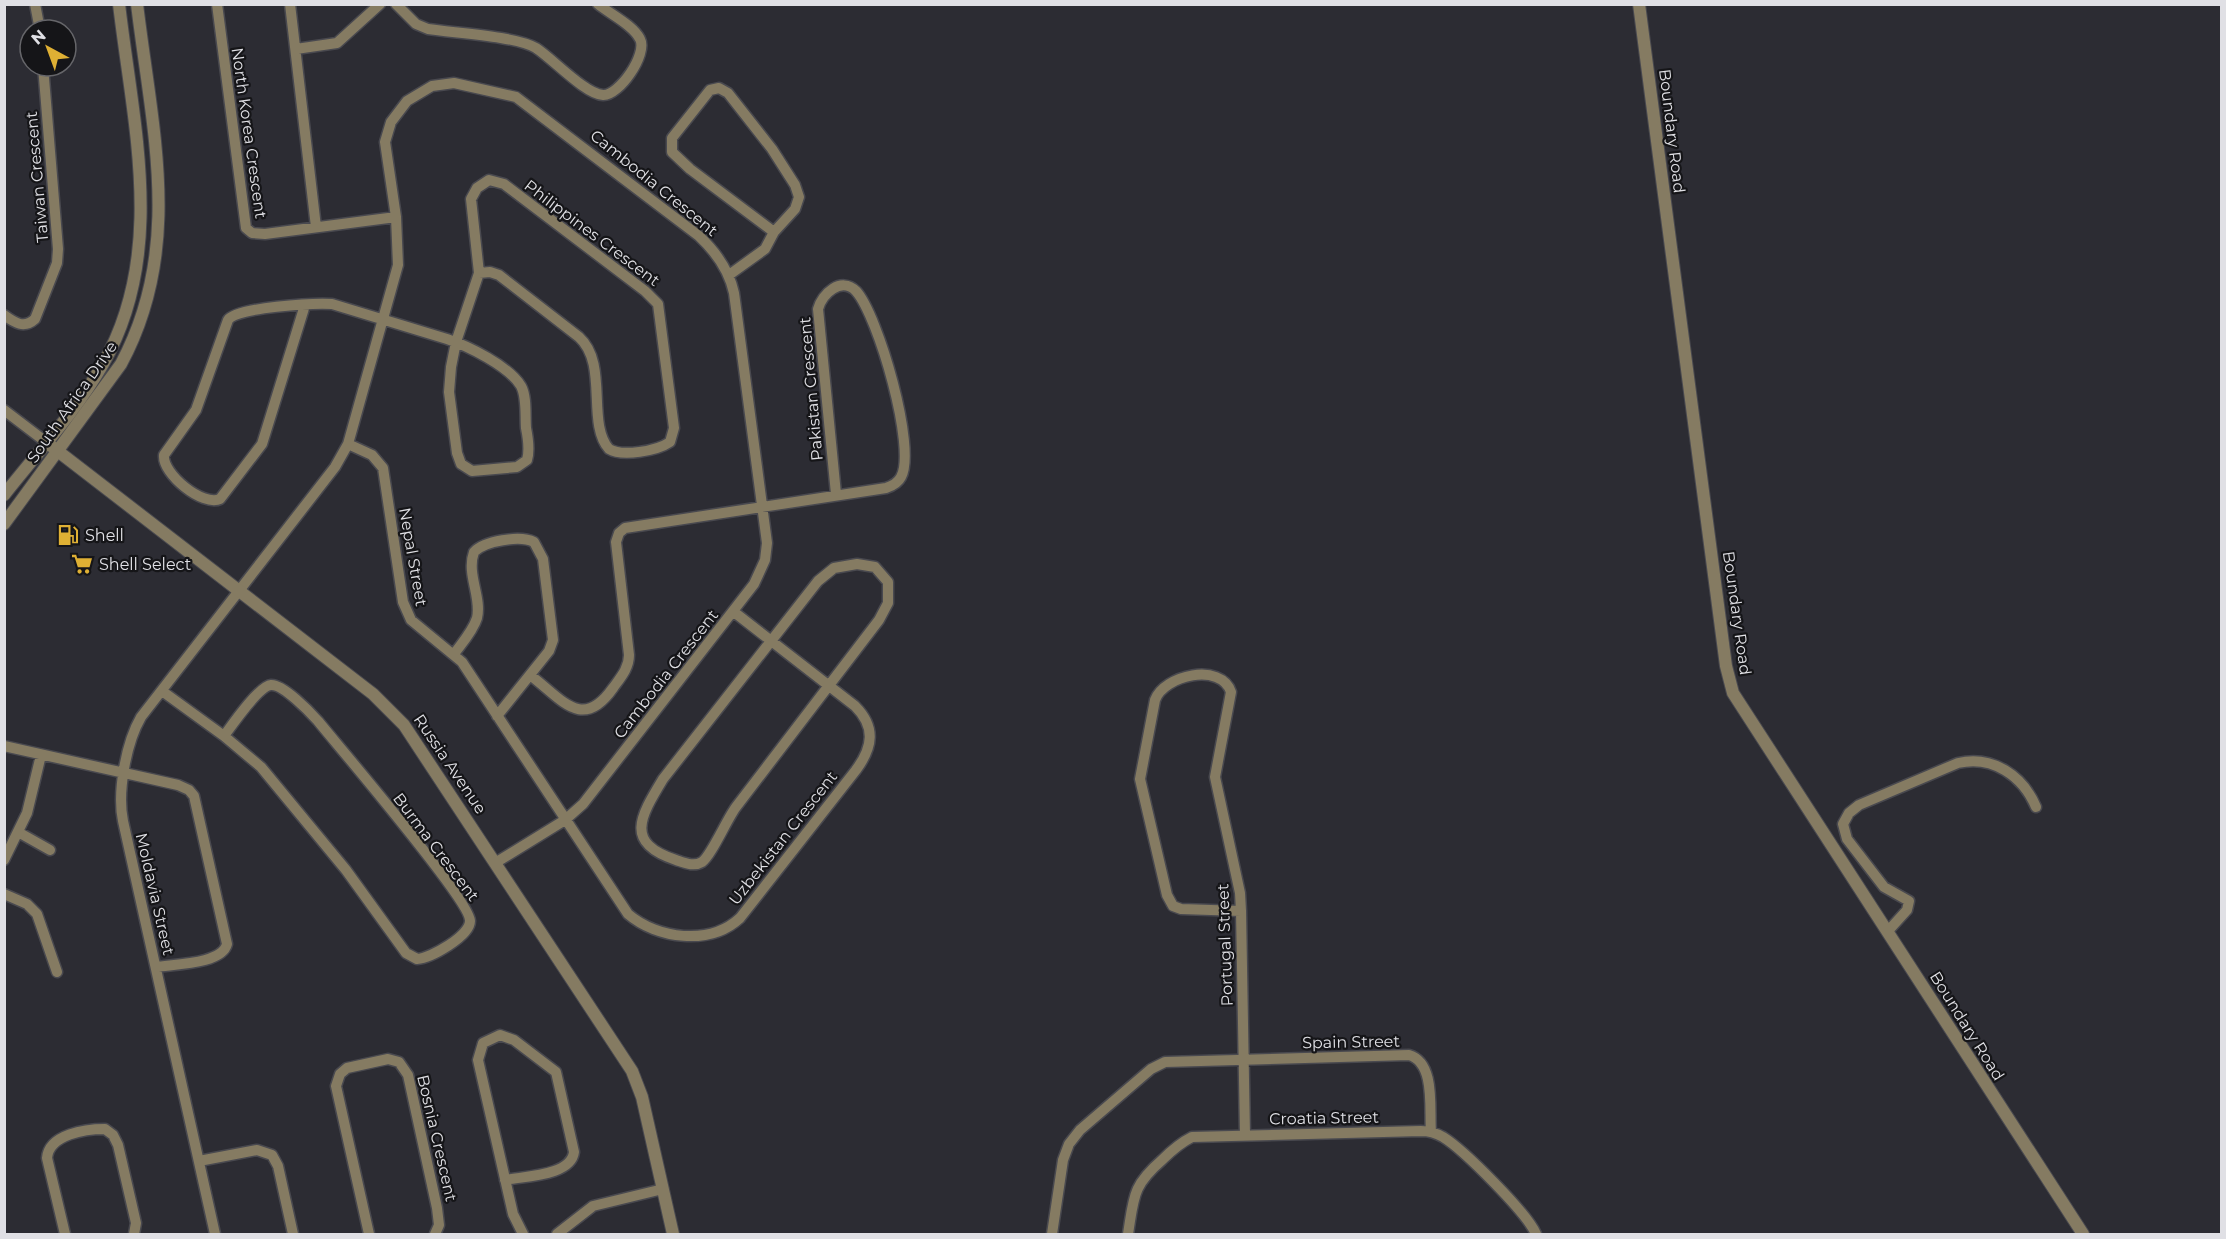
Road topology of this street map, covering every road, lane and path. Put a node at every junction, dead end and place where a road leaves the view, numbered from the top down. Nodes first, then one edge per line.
1 (119, 4) edge
2 (137, 4) edge
3 (217, 4) edge
4 (290, 4) edge
5 (380, 4) edge
6 (396, 4) edge
7 (598, 4) edge
8 (1639, 4) edge
9 (296, 49) junction
10 (44, 78) edge
11 (396, 218) junction
12 (316, 227) junction
13 (774, 232) junction
14 (478, 273) junction
15 (729, 275) junction
16 (305, 305) junction
17 (4, 315) edge
18 (383, 321) junction
19 (456, 342) junction
20 (4, 410) edge
21 (46, 442) junction
22 (348, 444) junction
23 (59, 452) junction
24 (836, 494) junction
25 (4, 495) edge
26 (762, 506) junction
27 (4, 524) edge
28 (240, 591) junction
29 (734, 612) junction
30 (771, 641) junction
31 (454, 654) junction
32 (530, 675) junction
33 (828, 686) junction
34 (162, 691) junction
35 (497, 716) junction
36 (224, 736) junction
37 (4, 746) edge
38 (41, 754) junction
39 (125, 773) junction
40 (2036, 807) dead end
41 (565, 820) junction
42 (18, 832) junction
43 (50, 850) dead end
44 (4, 860) edge
45 (495, 863) junction
46 (4, 894) edge
47 (1241, 911) junction
48 (1888, 931) junction
49 (156, 967) junction
50 (57, 972) dead end
51 (1243, 1060) junction
52 (1431, 1132) junction
53 (1245, 1135) junction
54 (199, 1161) junction
55 (505, 1180) junction
56 (663, 1189) junction
57 (65, 1234) edge
58 (134, 1234) edge
59 (215, 1234) edge
60 (293, 1234) edge
61 (369, 1234) edge
62 (435, 1234) edge
63 (523, 1234) edge
64 (556, 1234) edge
65 (673, 1234) edge
66 (1052, 1234) edge
67 (1128, 1234) edge
68 (1536, 1234) edge
69 (2083, 1234) edge

1 - 21 street, South Africa Drive
2 - 23 street, South Africa Drive
3 - 12 street, North Korea Crescent
4 - 9 street
5 - 9 street
6 - 7 street
8 - 48 street, Boundary Road
9 - 12 street
10 - 17 street, Taiwan Crescent
11 - 12 street, North Korea Crescent
11 - 15 street, Cambodia Crescent
11 - 18 street, Cambodia Crescent
13 - 13 street
13 - 15 street
14 - 14 street, Philippines Crescent
14 - 19 street, Philippines Crescent
15 - 26 street, Cambodia Crescent
16 - 16 street
16 - 18 street
18 - 19 street
18 - 22 street, Cambodia Crescent
19 - 19 street, Philippines Crescent
20 - 21 street
21 - 23 street, Russia Avenue
21 - 25 street, South Africa Drive
22 - 28 street, Cambodia Crescent
22 - 31 street, Nepal Street
23 - 27 street, South Africa Drive
23 - 28 street, Russia Avenue
24 - 24 street, Pakistan Crescent
24 - 26 street, Pakistan Crescent
26 - 29 street, Cambodia Crescent
26 - 32 street, Pakistan Crescent
28 - 34 street, Moldavia Street
28 - 45 street, Russia Avenue
29 - 30 street, Uzbekistan Crescent
29 - 41 street, Cambodia Crescent
30 - 33 street, Uzbekistan Crescent
30 - 33 street
30 - 33 street
31 - 32 street
31 - 35 street, Nepal Street
32 - 35 street
33 - 41 street, Uzbekistan Crescent
34 - 36 street, Burma Crescent
34 - 39 street, Moldavia Street
35 - 41 street, Nepal Street
36 - 36 street, Burma Crescent
37 - 38 street
38 - 39 street
38 - 42 street
39 - 49 street, Moldavia Street
39 - 49 street
40 - 48 street
41 - 45 street, Cambodia Crescent
42 - 43 street
42 - 44 street
45 - 56 street, Russia Avenue
46 - 50 street
47 - 47 street, Portugal Street
47 - 51 street, Portugal Street
48 - 69 street, Boundary Road
49 - 54 street, Moldavia Street
51 - 52 street, Spain Street
51 - 53 street, Portugal Street
51 - 66 street, Spain Street
52 - 53 street, Croatia Street
52 - 68 street
53 - 67 street, Croatia Street
54 - 59 street, Moldavia Street
54 - 60 street
55 - 55 street
55 - 63 street
56 - 64 street
56 - 65 street, Russia Avenue
57 - 58 street
61 - 62 street, Bosnia Crescent

